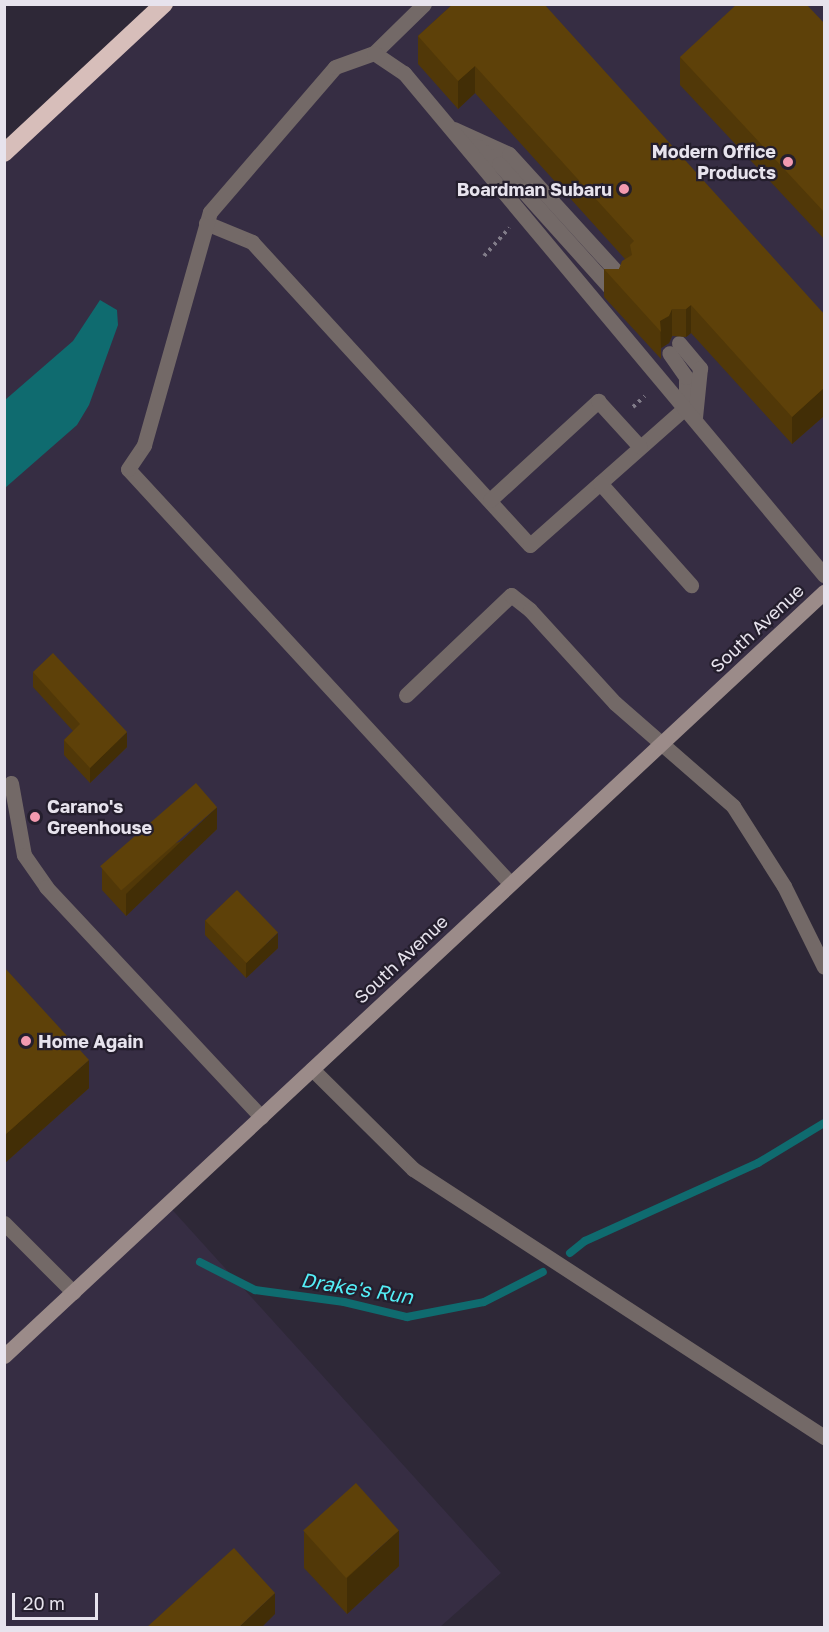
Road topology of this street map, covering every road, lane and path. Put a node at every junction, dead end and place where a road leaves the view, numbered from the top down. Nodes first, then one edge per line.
1 (164, 4) edge
2 (424, 4) edge
3 (374, 53) junction
4 (449, 127) junction
5 (4, 153) edge
6 (206, 223) junction
7 (496, 240) dead end
8 (484, 256) dead end
9 (617, 284) edge
10 (674, 348) dead end
11 (663, 379) junction
12 (691, 412) junction
13 (617, 422) junction
14 (640, 447) junction
15 (600, 483) junction
16 (490, 500) junction
17 (825, 575) edge
18 (691, 585) dead end
19 (825, 592) edge
20 (406, 695) dead end
21 (663, 742) junction
22 (11, 783) dead end
23 (510, 884) junction
24 (825, 967) edge
25 (312, 1069) junction
26 (261, 1117) junction
27 (4, 1223) edge
28 (72, 1292) junction
29 (4, 1356) edge
30 (825, 1437) edge

1 - 5 highway
2 - 3 lane
3 - 4 lane
3 - 6 lane
4 - 9 lane
4 - 11 lane
6 - 16 lane
6 - 23 lane
7 - 8 path
10 - 12 lane
11 - 12 lane
11 - 13 path
12 - 14 lane
12 - 17 lane
13 - 14 lane
13 - 16 lane
14 - 15 lane
15 - 16 lane
15 - 18 lane
19 - 21 main road, South Avenue
20 - 21 lane
21 - 23 main road, South Avenue
21 - 24 lane
22 - 26 lane
23 - 25 main road, South Avenue
25 - 26 main road, South Avenue
25 - 30 lane
26 - 28 main road, South Avenue
27 - 28 lane
28 - 29 main road, South Avenue

